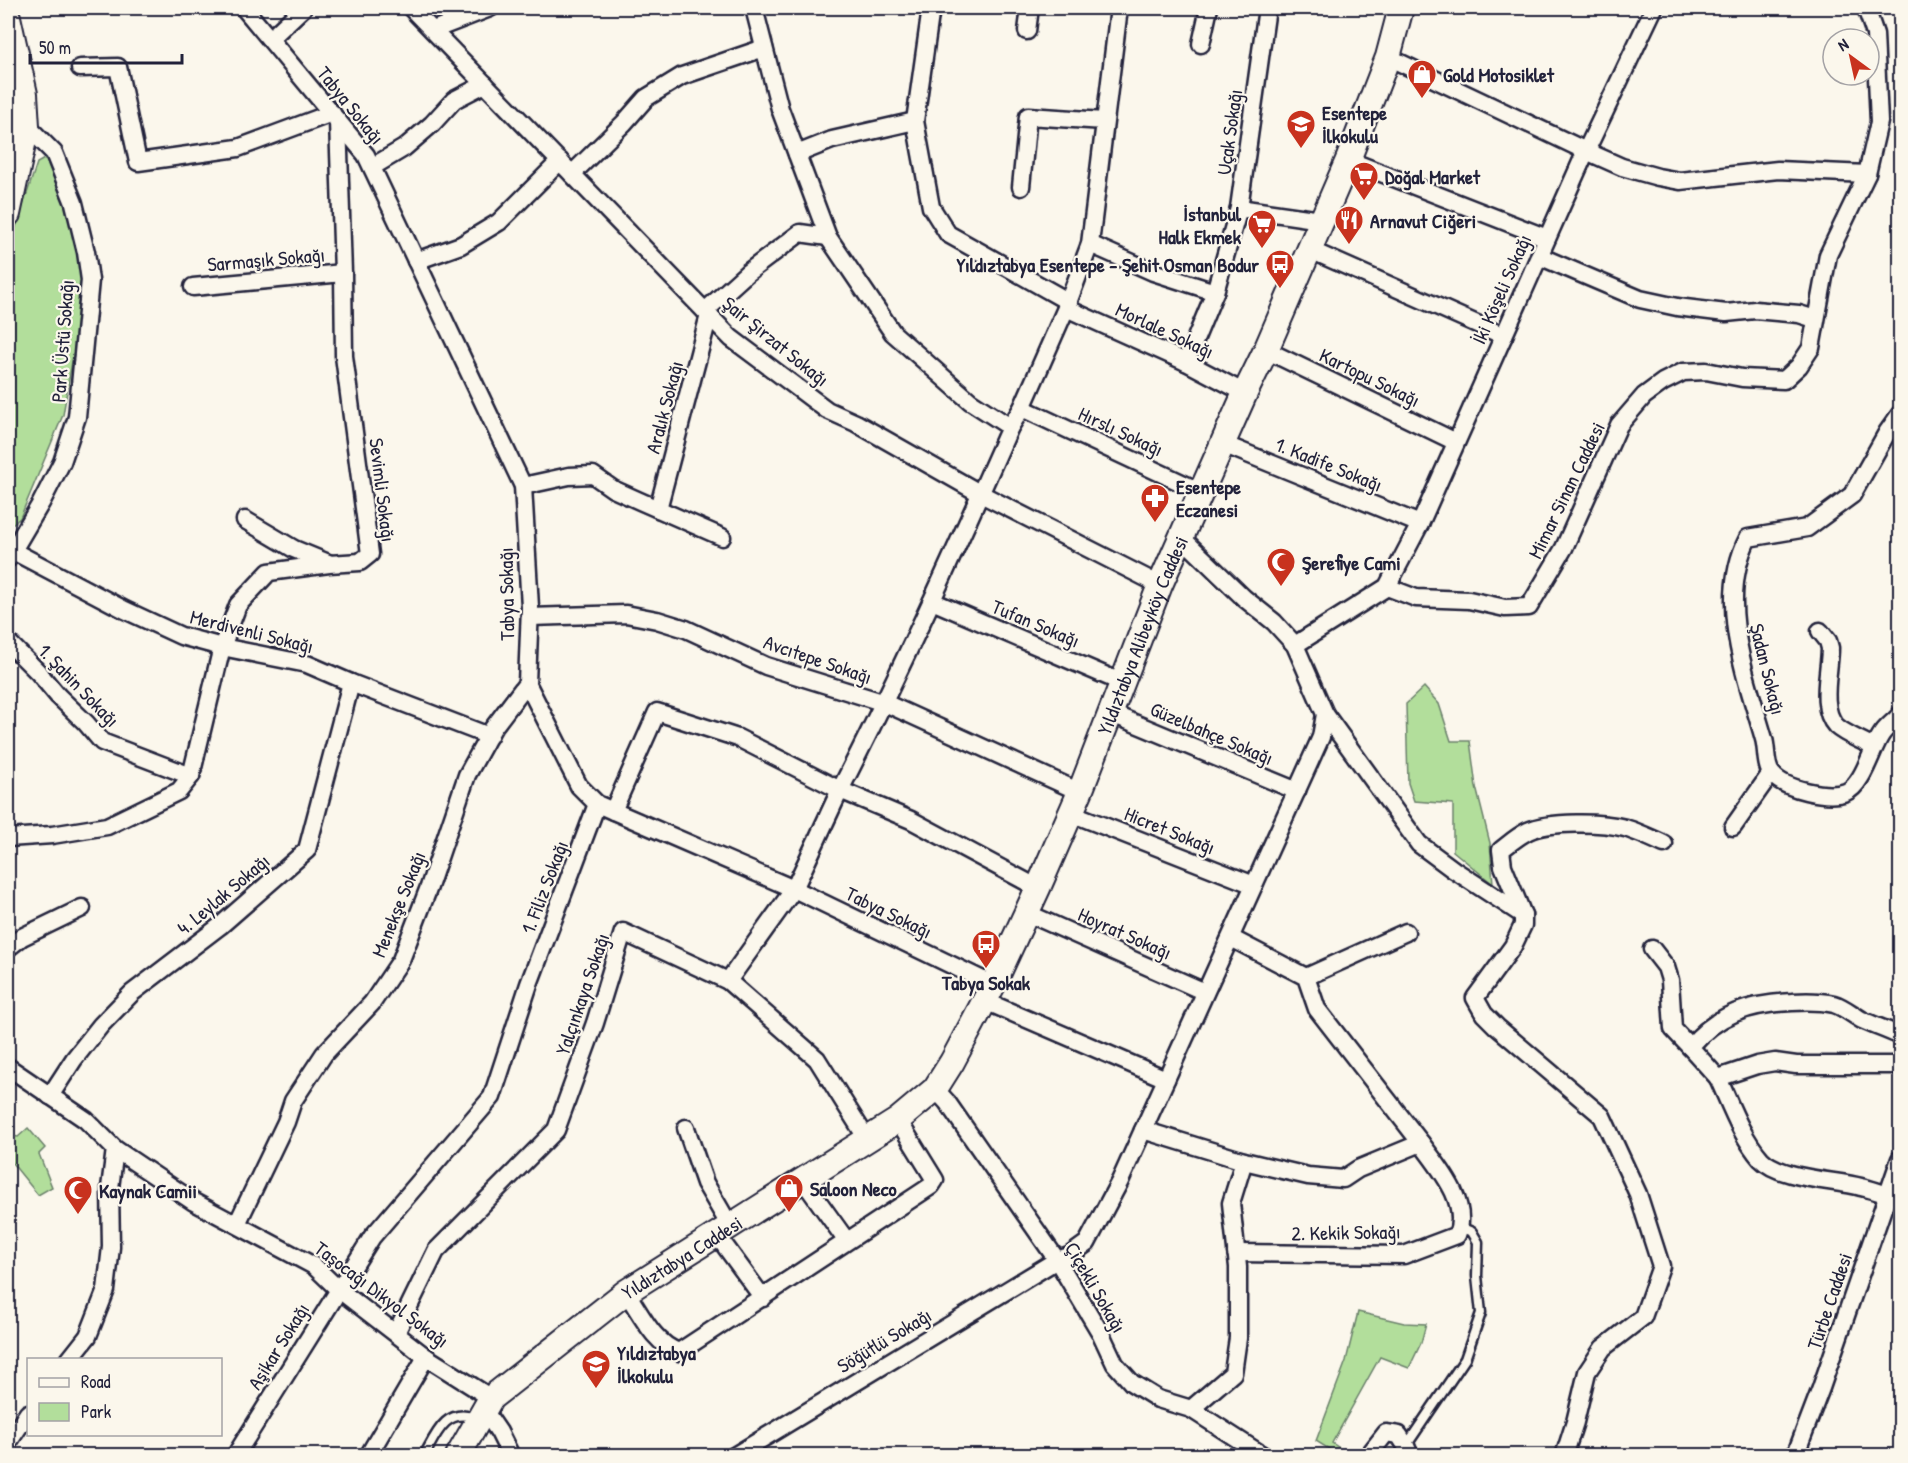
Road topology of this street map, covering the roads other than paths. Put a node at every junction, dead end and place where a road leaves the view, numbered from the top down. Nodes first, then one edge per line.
1 (243, 8) edge
2 (303, 8) edge
3 (411, 8) edge
4 (490, 8) edge
5 (754, 8) edge
6 (932, 8) edge
7 (1030, 8) edge
8 (1119, 8) edge
9 (1209, 8) edge
10 (1267, 8) edge
11 (1401, 8) edge
12 (1654, 8) edge
13 (1866, 8) edge
14 (8, 17) edge
15 (433, 30) junction
16 (1027, 32) dead end
17 (270, 39) junction
18 (1201, 44) dead end
19 (764, 48) junction
20 (1388, 57) junction
21 (80, 68) dead end
22 (485, 84) junction
23 (335, 117) junction
24 (915, 121) junction
25 (1104, 121) junction
26 (27, 126) junction
27 (1586, 151) junction
28 (796, 154) junction
29 (1348, 160) junction
30 (560, 161) junction
31 (372, 167) junction
32 (573, 174) junction
33 (1867, 174) junction
34 (1021, 187) dead end
35 (1239, 208) junction
36 (8, 214) edge
37 (1321, 220) junction
38 (828, 237) junction
39 (1547, 238) junction
40 (1090, 244) junction
41 (1308, 249) junction
42 (1539, 256) junction
43 (416, 261) junction
44 (343, 273) junction
45 (193, 287) dead end
46 (1215, 292) junction
47 (1067, 305) junction
48 (707, 313) junction
49 (1815, 319) junction
50 (1504, 336) junction
51 (1266, 350) junction
52 (1186, 362) junction
53 (1245, 393) junction
54 (1022, 408) junction
55 (1900, 414) edge
56 (1010, 427) junction
57 (1456, 442) junction
58 (1223, 444) junction
59 (523, 486) junction
60 (1202, 492) junction
61 (981, 494) junction
62 (658, 509) junction
63 (245, 520) dead end
64 (1420, 524) junction
65 (722, 537) dead end
66 (1181, 537) junction
67 (10, 555) edge
68 (329, 564) junction
69 (1160, 585) junction
70 (1387, 586) junction
71 (932, 601) junction
72 (530, 617) junction
73 (1820, 631) dead end
74 (8, 642) edge
75 (1295, 645) junction
76 (222, 647) junction
77 (351, 683) junction
78 (528, 683) junction
79 (1123, 683) junction
80 (885, 703) junction
81 (1110, 713) junction
82 (1325, 714) junction
83 (1900, 715) edge
84 (489, 736) junction
85 (1874, 747) junction
86 (1771, 773) junction
87 (191, 776) junction
88 (840, 790) junction
89 (1297, 791) junction
90 (1076, 802) junction
91 (605, 807) junction
92 (1733, 827) dead end
93 (8, 838) edge
94 (1664, 844) dead end
95 (1254, 885) junction
96 (1038, 888) junction
97 (794, 889) junction
98 (82, 908) dead end
99 (1027, 913) junction
100 (1523, 915) junction
101 (1406, 932) dead end
102 (1231, 938) junction
103 (8, 948) edge
104 (1652, 950) dead end
105 (1306, 977) junction
106 (728, 981) junction
107 (1205, 992) junction
108 (989, 993) junction
109 (1900, 1036) edge
110 (1690, 1047) junction
111 (1900, 1065) edge
112 (8, 1066) edge
113 (1718, 1078) junction
114 (1166, 1079) junction
115 (934, 1089) junction
116 (50, 1096) junction
117 (898, 1120) junction
118 (686, 1128) dead end
119 (1143, 1130) junction
120 (867, 1139) junction
121 (1421, 1143) junction
122 (115, 1149) junction
123 (1900, 1159) edge
124 (1244, 1161) junction
125 (803, 1180) junction
126 (1888, 1195) junction
127 (237, 1224) junction
128 (1460, 1227) junction
129 (723, 1231) junction
130 (846, 1240) junction
131 (1236, 1253) junction
132 (1057, 1260) junction
133 (338, 1289) junction
134 (626, 1292) junction
135 (763, 1298) junction
136 (396, 1333) junction
137 (426, 1357) junction
138 (70, 1358) edge
139 (1191, 1408) junction
140 (485, 1409) junction
141 (27, 1414) edge
142 (8, 1443) edge
143 (1408, 1450) edge
144 (235, 1455) edge
145 (368, 1455) edge
146 (424, 1455) edge
147 (458, 1455) edge
148 (511, 1455) edge
149 (734, 1455) edge
150 (1264, 1455) edge
151 (1368, 1455) edge
152 (1564, 1455) edge
153 (1795, 1455) edge

1 - 17 street, Tabya Sokağı
2 - 17 street
3 - 15 street, Şair Şirzat Sokağı
4 - 15 street
5 - 19 street
6 - 24 street, Morlale Sokağı
7 - 16 street
8 - 25 street
9 - 18 street
10 - 35 street, Uçak Sokağı
11 - 20 main road, Yıldıztabya Alibeyköy Caddesi
12 - 27 street, İki Köşeli Sokağı
13 - 33 street, Mimar Sinan Caddesi
14 - 26 main road
15 - 22 street, Şair Şirzat Sokağı
17 - 23 street, Tabya Sokağı
19 - 28 street
19 - 32 street
20 - 27 street
20 - 29 main road, Yıldıztabya Alibeyköy Caddesi
21 - 23 street
22 - 30 street, Şair Şirzat Sokağı
22 - 31 street
23 - 31 street, Tabya Sokağı
23 - 44 street, Sevimli Sokağı
24 - 28 street
24 - 47 street, Morlale Sokağı
25 - 34 street
25 - 40 street
26 - 36 main road
26 - 67 street, Park Üstü Sokağı
27 - 33 street
27 - 39 street, İki Köşeli Sokağı
28 - 38 street
29 - 37 main road, Yıldıztabya Alibeyköy Caddesi
29 - 39 street
30 - 32 street, Şair Şirzat Sokağı
30 - 43 street
31 - 43 street, Tabya Sokağı
32 - 48 street, Şair Şirzat Sokağı
33 - 49 street, Mimar Sinan Caddesi
35 - 37 street
35 - 46 street, Uçak Sokağı
37 - 41 main road, Yıldıztabya Alibeyköy Caddesi
38 - 48 street
38 - 56 street
39 - 42 street, İki Köşeli Sokağı
40 - 46 street
40 - 47 street
41 - 50 street
41 - 51 main road, Yıldıztabya Alibeyköy Caddesi
42 - 49 street
42 - 50 street, İki Köşeli Sokağı
43 - 59 street, Tabya Sokağı
44 - 45 street, Sarmaşık Sokağı
44 - 68 street, Sevimli Sokağı
46 - 52 street, Uçak Sokağı
47 - 52 street, Morlale Sokağı
47 - 54 street
48 - 61 street, Şair Şirzat Sokağı
48 - 62 street, Aralık Sokağı
49 - 70 street, Mimar Sinan Caddesi
50 - 57 street, İki Köşeli Sokağı
51 - 53 main road, Yıldıztabya Alibeyköy Caddesi
51 - 57 street, Kartopu Sokağı
52 - 53 street, Morlale Sokağı
53 - 58 main road, Yıldıztabya Alibeyköy Caddesi
54 - 56 street
54 - 60 street, Hırslı Sokağı
55 - 86 street, Şadan Sokağı
56 - 61 street
57 - 64 street, İki Köşeli Sokağı
58 - 60 main road, Yıldıztabya Alibeyköy Caddesi
58 - 64 street, 1. Kadife Sokağı
59 - 62 street
59 - 72 street, Tabya Sokağı
60 - 66 main road, Yıldıztabya Alibeyköy Caddesi
61 - 69 street, Şair Şirzat Sokağı
61 - 71 street
62 - 65 street
63 - 68 street
64 - 70 street, İki Köşeli Sokağı
66 - 69 main road, Yıldıztabya Alibeyköy Caddesi
66 - 75 street
67 - 76 street, Merdivenli Sokağı
68 - 76 street, Sevimli Sokağı
69 - 79 main road, Yıldıztabya Alibeyköy Caddesi
70 - 75 street
71 - 79 street, Tufan Sokağı
71 - 80 street
72 - 78 street, Tabya Sokağı
72 - 80 street, Avcıtepe Sokağı
73 - 85 street
74 - 87 street, 1. Şahin Sokağı
75 - 82 street
76 - 77 street, Merdivenli Sokağı
76 - 87 street, Sevimli Sokağı
77 - 84 street, Merdivenli Sokağı
77 - 116 street, 4. Leylak Sokağı
78 - 84 street, Menekşe Sokağı
78 - 91 street, Tabya Sokağı
79 - 81 main road, Yıldıztabya Alibeyköy Caddesi
80 - 88 street
80 - 90 street, Avcıtepe Sokağı
81 - 89 street, Güzelbahçe Sokağı
81 - 90 main road, Yıldıztabya Alibeyköy Caddesi
82 - 89 street, Söğütlü Sokağı
82 - 100 street
83 - 85 street
84 - 127 street, Menekşe Sokağı
85 - 86 street
86 - 92 street
87 - 93 street
88 - 91 street, 1. Filiz Sokağı
88 - 96 street
88 - 97 street
89 - 95 street, Söğütlü Sokağı
90 - 95 street, Hicret Sokağı
90 - 96 main road, Yıldıztabya Alibeyköy Caddesi
91 - 97 street, Tabya Sokağı
91 - 133 street, 1. Filiz Sokağı
94 - 100 street
95 - 102 street, Söğütlü Sokağı
96 - 99 main road, Yıldıztabya Alibeyköy Caddesi
97 - 106 street
97 - 108 street, Tabya Sokağı
98 - 103 street
99 - 107 street, Hoyrat Sokağı
99 - 108 main road, Yıldıztabya Alibeyköy Caddesi
100 - 152 street
101 - 105 street
102 - 105 street
102 - 107 street, Söğütlü Sokağı
104 - 110 street
105 - 121 street
106 - 120 street, Yalçınkaya Sokağı
106 - 136 street, Yalçınkaya Sokağı
107 - 114 street, Söğütlü Sokağı
108 - 114 street, Tabya Sokağı
108 - 115 main road, Yıldıztabya Alibeyköy Caddesi
109 - 110 street
110 - 113 street
111 - 113 street
112 - 116 street, Taşocağı Dikyol Sokağı
113 - 126 street
114 - 119 street, Söğütlü Sokağı
115 - 117 main road, Yıldıztabya Caddesi
115 - 132 street, Çiçekli Sokağı
116 - 122 street, Taşocağı Dikyol Sokağı
117 - 120 main road, Yıldıztabya Caddesi
117 - 130 street
118 - 129 street
119 - 124 street
119 - 132 street, Söğütlü Sokağı
120 - 125 main road, Yıldıztabya Caddesi
121 - 124 street
121 - 128 street
122 - 127 street, Taşocağı Dikyol Sokağı
122 - 138 street
123 - 126 street, Türbe Caddesi
124 - 131 street
125 - 129 main road, Yıldıztabya Caddesi
125 - 130 street
126 - 153 street, Türbe Caddesi
127 - 133 street, Taşocağı Dikyol Sokağı
128 - 131 street, 2. Kekik Sokağı
128 - 143 lane
129 - 134 main road, Yıldıztabya Caddesi
129 - 135 street
130 - 135 street
131 - 139 street
132 - 139 street, Çiçekli Sokağı
132 - 149 street, Söğütlü Sokağı
133 - 136 street, Taşocağı Dikyol Sokağı
133 - 144 street, Aşikar Sokağı
134 - 135 street
134 - 140 main road, Yıldıztabya Caddesi
136 - 137 street, Taşocağı Dikyol Sokağı
137 - 140 street, Taşocağı Dikyol Sokağı
137 - 145 street
139 - 150 street, Çiçekli Sokağı
140 - 146 lane
140 - 147 main road, Yıldıztabya Caddesi
140 - 148 street
141 - 142 street
143 - 151 street

